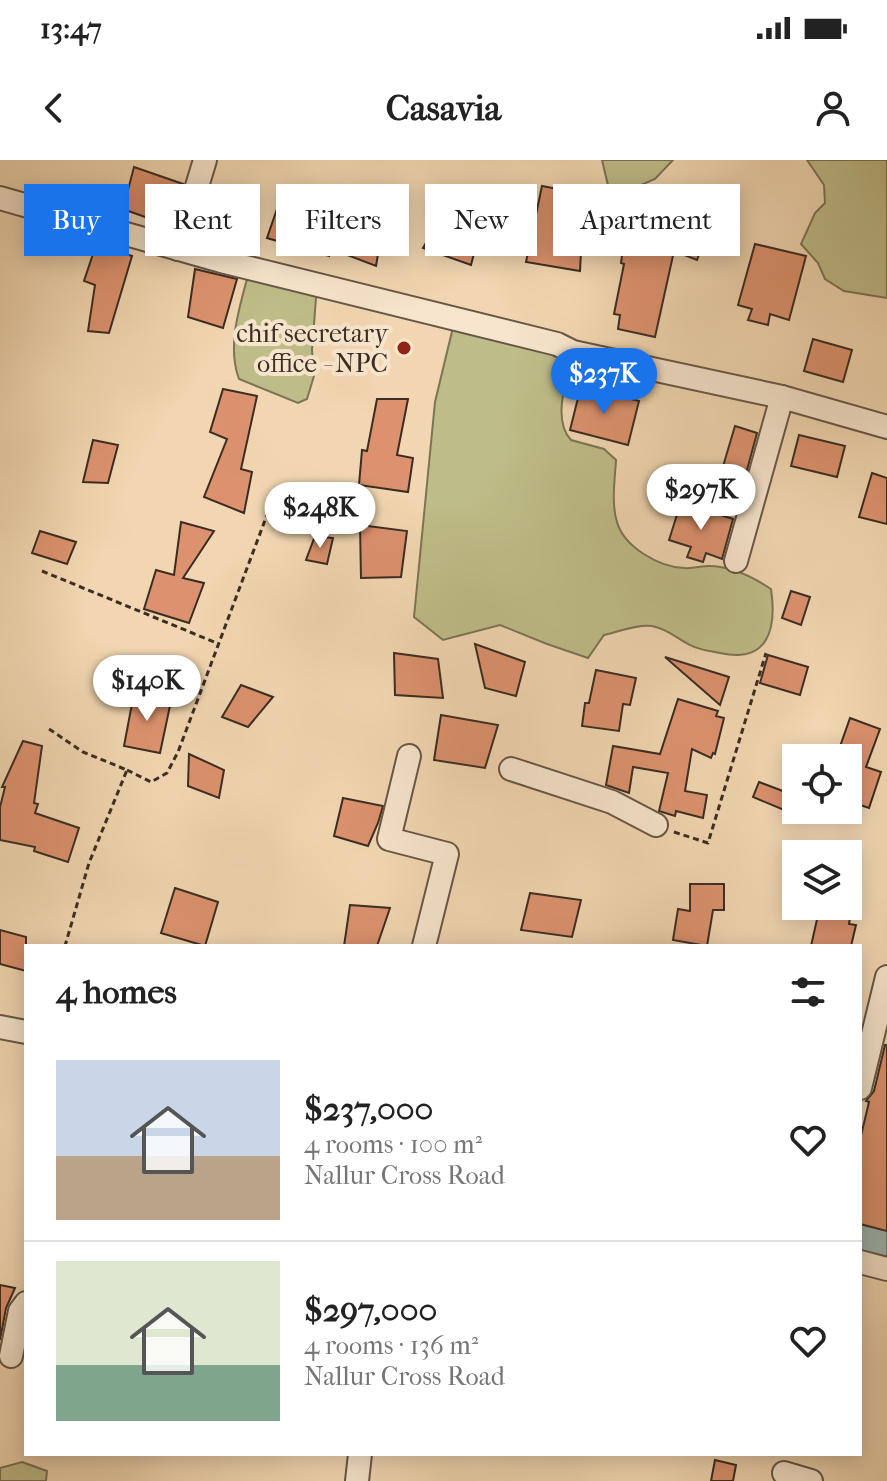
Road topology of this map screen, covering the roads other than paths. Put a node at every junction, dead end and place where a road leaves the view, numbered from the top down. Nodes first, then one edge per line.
1 (205, 160) edge
2 (198, 184) edge
3 (0, 198) edge
4 (145, 240) edge
5 (206, 256) edge
6 (782, 397) junction
7 (887, 427) edge
8 (736, 561) dead end
9 (409, 756) dead end
10 (511, 769) dead end
11 (656, 825) road end
12 (424, 944) edge
13 (887, 977) edge
14 (0, 1027) edge
15 (24, 1032) edge
16 (874, 1032) edge
17 (862, 1080) edge
18 (862, 1263) edge
19 (887, 1269) edge
20 (24, 1306) edge
21 (11, 1356) dead end
22 (360, 1456) edge
23 (783, 1469) edge
24 (357, 1481) edge
25 (811, 1481) edge

1 - 2 street
3 - 4 street
5 - 6 street
6 - 7 street
6 - 8 street
9 - 12 street
10 - 11 street
13 - 16 street
14 - 15 street
16 - 17 street
18 - 19 street
20 - 21 street
22 - 24 street
23 - 25 street

